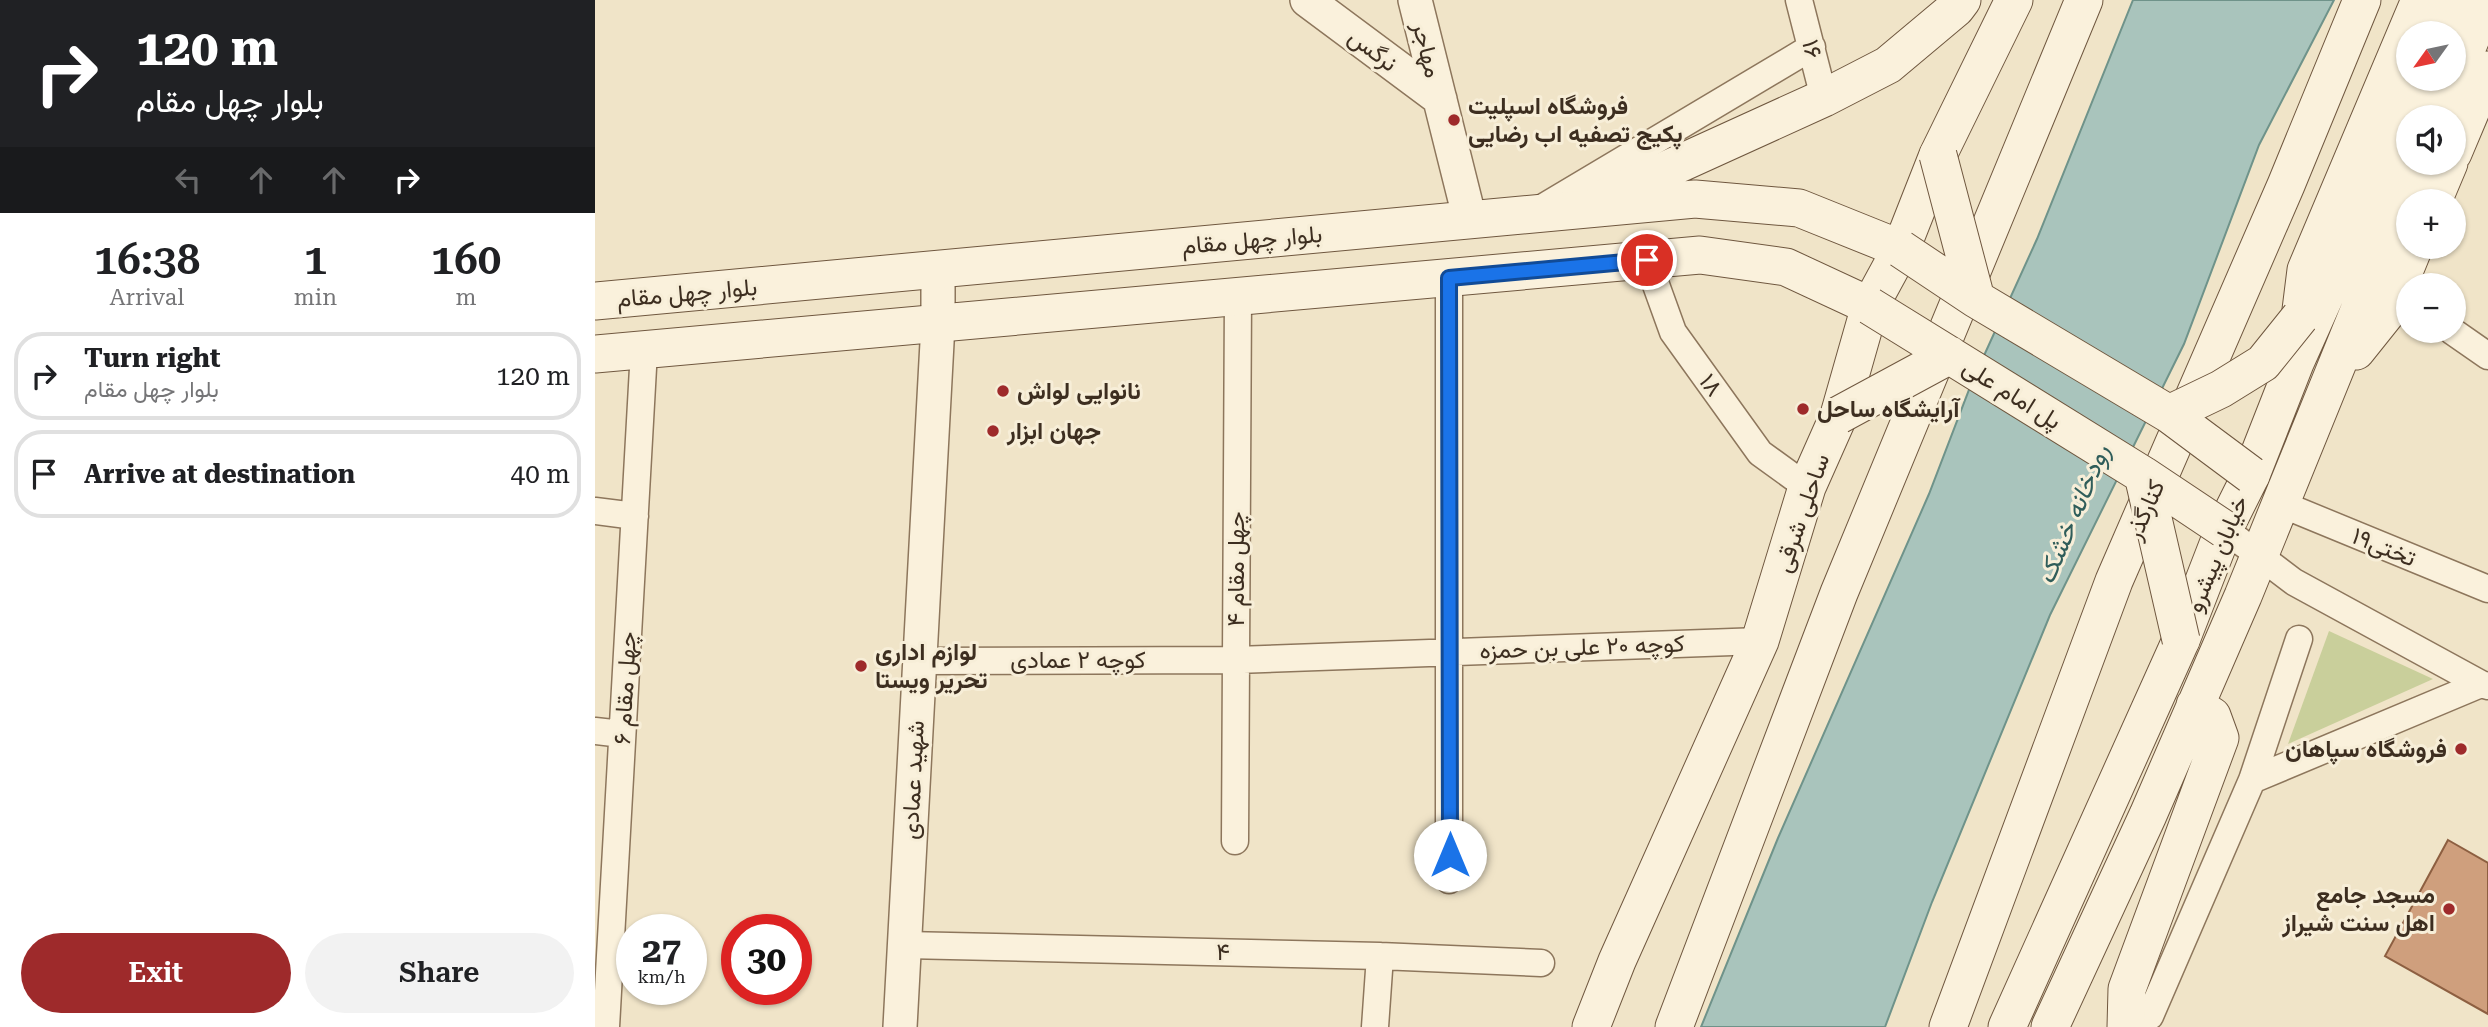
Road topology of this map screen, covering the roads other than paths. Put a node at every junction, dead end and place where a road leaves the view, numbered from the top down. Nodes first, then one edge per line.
1 (1307, 0) edge
2 (1415, 0) edge
3 (1799, 0) edge
4 (1962, 0) edge
5 (2014, 0) edge
6 (2084, 0) edge
7 (2362, 0) edge
8 (2420, 0) edge
9 (2456, 0) edge
10 (2487, 0) edge
11 (2447, 21) edge
12 (1812, 47) junction
13 (2488, 69) edge
14 (2417, 91) edge
15 (1824, 98) junction
16 (1440, 99) junction
17 (2443, 105) edge
18 (2466, 122) edge
19 (1938, 155) junction
20 (2414, 175) edge
21 (1576, 210) junction
22 (1530, 214) junction
23 (1470, 220) junction
24 (1901, 249) junction
25 (2409, 259) edge
26 (1647, 260) junction
27 (937, 269) junction
28 (1449, 278) junction
29 (1238, 296) junction
30 (1976, 299) junction
31 (595, 301) edge
32 (1870, 306) junction
33 (2300, 317) junction
34 (938, 324) junction
35 (2466, 341) edge
36 (644, 350) junction
37 (595, 354) edge
38 (1950, 355) junction
39 (2488, 356) edge
40 (2295, 363) junction
41 (2331, 382) junction
42 (2169, 414) junction
43 (1839, 415) junction
44 (2143, 475) junction
45 (2251, 475) junction
46 (1807, 487) junction
47 (2281, 504) junction
48 (595, 511) edge
49 (635, 516) junction
50 (2224, 529) junction
51 (2259, 557) junction
52 (2485, 582) edge
53 (2299, 639) dead end
54 (2181, 640) junction
55 (1761, 641) junction
56 (1450, 652) junction
57 (1236, 660) junction
58 (919, 661) junction
59 (2484, 685) edge
60 (2195, 705) junction
61 (595, 731) edge
62 (622, 734) junction
63 (2252, 780) junction
64 (1235, 841) dead end
65 (1450, 880) dead end
66 (905, 945) junction
67 (1380, 956) junction
68 (602, 960) edge
69 (1541, 963) dead end
70 (2057, 1011) edge
71 (2138, 1022) edge
72 (606, 1027) edge
73 (900, 1027) edge
74 (1375, 1027) edge
75 (1591, 1027) edge
76 (1674, 1027) edge
77 (1948, 1027) edge
78 (2007, 1027) edge

1 - 16 street, نرگس
2 - 16 street, مهاجر
3 - 12 street, ۱۶
4 - 15 main road
5 - 19 main road, ساحلی شرقی
6 - 76 main road
7 - 77 main road, کنارگذر
8 - 33 main road
9 - 11 main road
10 - 17 main road
12 - 15 street, ۱۶
12 - 22 street
13 - 18 main road
14 - 40 main road, خیابان پیشرو
15 - 21 main road
16 - 23 street, مهاجر
19 - 24 main road, ساحلی شرقی
19 - 30 main road, bridge
20 - 41 main road, خیابان پیشرو
21 - 22 main road, بلوار چهل مقام
21 - 24 main road, بلوار چهل مقام
22 - 23 main road, بلوار چهل مقام
23 - 27 main road, بلوار چهل مقام
24 - 30 main road, bridge
24 - 32 main road, ساحلی شرقی
25 - 41 main road
26 - 28 main road
26 - 32 main road
26 - 46 street, ۱۸
27 - 31 main road, بلوار چهل مقام
27 - 34 street, شهید عمادی
28 - 29 main road
28 - 56 street
29 - 34 main road
29 - 57 street, چهل مقام ۴
30 - 42 main road, bridge
32 - 38 main road, پل امام علی, bridge
32 - 43 main road, ساحلی شرقی
33 - 40 main road
33 - 42 main road, bridge
34 - 36 main road
34 - 58 street, شهید عمادی
35 - 39 street
36 - 37 main road
36 - 49 street, چهل مقام ۶
38 - 43 main road, bridge
38 - 44 main road, پل امام علی, bridge
40 - 45 main road, خیابان پیشرو
41 - 47 main road, خیابان پیشرو
42 - 45 main road, bridge
43 - 46 main road, ساحلی شرقی
44 - 50 main road, پل امام علی, bridge
44 - 54 main road, bridge
45 - 47 main road
45 - 50 main road, خیابان پیشرو
46 - 55 main road, ساحلی شرقی
47 - 51 main road, خیابان پیشرو
47 - 52 street, تختی۱۹
48 - 49 street
49 - 62 street, چهل مقام ۶
50 - 51 street
50 - 54 main road, خیابان پیشرو
51 - 59 street
51 - 60 main road, خیابان پیشرو
53 - 63 street
54 - 78 main road, خیابان پیشرو
55 - 56 street, کوچه ۲۰ علی بن حمزه
55 - 75 main road, ساحلی شرقی
56 - 57 street, کوچه ۲۰ علی بن حمزه
56 - 65 street
57 - 58 street, کوچه ۲ عمادی
57 - 64 street, چهل مقام ۴
58 - 66 street, شهید عمادی
59 - 63 street
60 - 70 main road, خیابان پیشرو
60 - 71 main road
61 - 62 street
62 - 68 street, چهل مقام ۶
63 - 71 street
66 - 67 street, ۴
66 - 73 street, شهید عمادی
67 - 69 street, ۴
67 - 74 street
68 - 72 street, چهل مقام ۶

